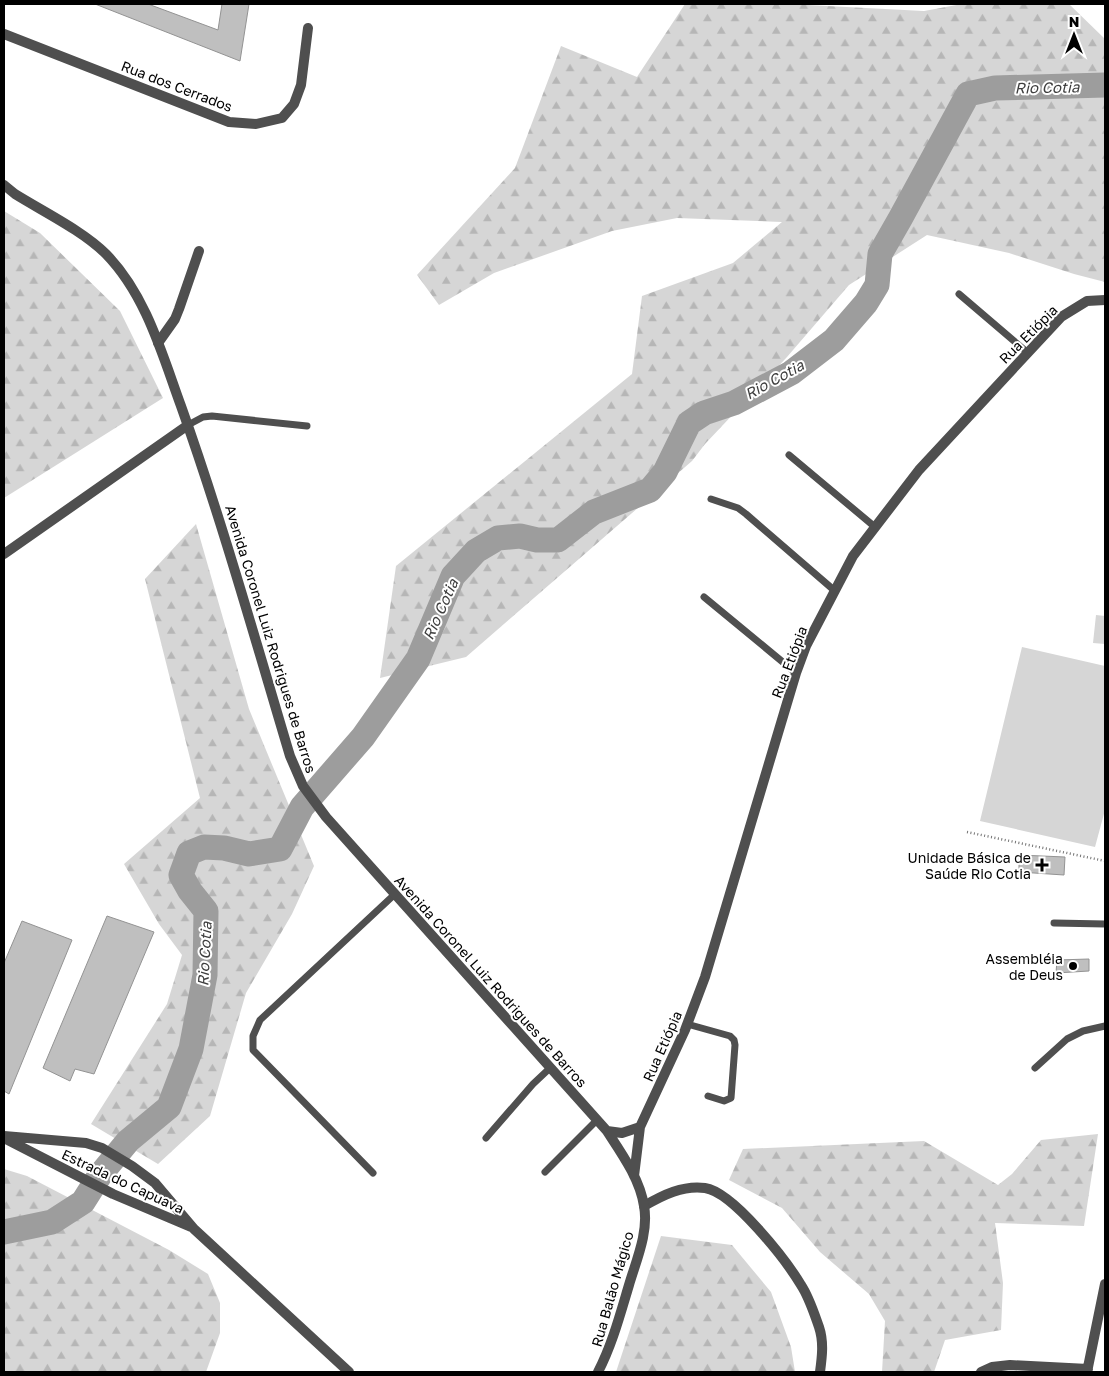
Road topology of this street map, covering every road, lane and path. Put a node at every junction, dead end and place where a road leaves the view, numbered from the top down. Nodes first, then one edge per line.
1 (308, 28) dead end
2 (4, 34) edge
3 (4, 185) edge
4 (199, 251) dead end
5 (959, 294) dead end
6 (1105, 300) edge
7 (158, 343) junction
8 (1028, 353) junction
9 (188, 425) junction
10 (307, 426) dead end
11 (789, 455) dead end
12 (711, 499) dead end
13 (876, 527) junction
14 (4, 554) edge
15 (835, 591) junction
16 (704, 597) dead end
17 (796, 673) junction
18 (967, 832) dead end
19 (1105, 860) edge
20 (395, 894) junction
21 (1054, 923) dead end
22 (1105, 924) edge
23 (687, 1024) junction
24 (1105, 1026) edge
25 (550, 1068) junction
26 (1035, 1068) dead end
27 (708, 1096) dead end
28 (597, 1120) junction
29 (640, 1128) junction
30 (607, 1131) junction
31 (4, 1137) edge
32 (486, 1138) dead end
33 (545, 1172) dead end
34 (373, 1173) dead end
35 (634, 1176) junction
36 (644, 1206) junction
37 (194, 1228) junction
38 (1105, 1284) edge
39 (1101, 1321) edge
40 (1088, 1371) edge
41 (349, 1372) edge
42 (598, 1372) edge
43 (820, 1372) edge
44 (982, 1372) edge

1 - 2 street, Rua dos Cerrados
3 - 7 street, Avenida Coronel Luiz Rodrigues de Barros
4 - 7 street
5 - 8 lane
6 - 8 street, Rua Etiópia
7 - 9 street, Avenida Coronel Luiz Rodrigues de Barros
8 - 13 street, Rua Etiópia
9 - 10 lane
9 - 14 street
9 - 20 street, Avenida Coronel Luiz Rodrigues de Barros
11 - 13 lane
12 - 15 lane
13 - 15 street, Rua Etiópia
15 - 17 street, Rua Etiópia
16 - 17 lane
17 - 23 street, Rua Etiópia
18 - 19 path
20 - 25 street, Avenida Coronel Luiz Rodrigues de Barros
20 - 34 lane
21 - 22 lane
23 - 27 lane
23 - 29 street, Rua Etiópia
24 - 26 lane
25 - 28 street, Avenida Coronel Luiz Rodrigues de Barros
25 - 32 lane
28 - 30 street, Avenida Coronel Luiz Rodrigues de Barros
28 - 33 lane
29 - 30 street
29 - 35 street, Rua Etiópia
30 - 35 street, Avenida Coronel Luiz Rodrigues de Barros
31 - 37 street, Estrada do Capuava
31 - 37 street, Estrada do Capuava
35 - 36 street, Avenida Coronel Luiz Rodrigues de Barros
36 - 42 street, Rua Balão Mágico
36 - 43 street
37 - 41 street
38 - 39 street
39 - 40 street
40 - 44 street

